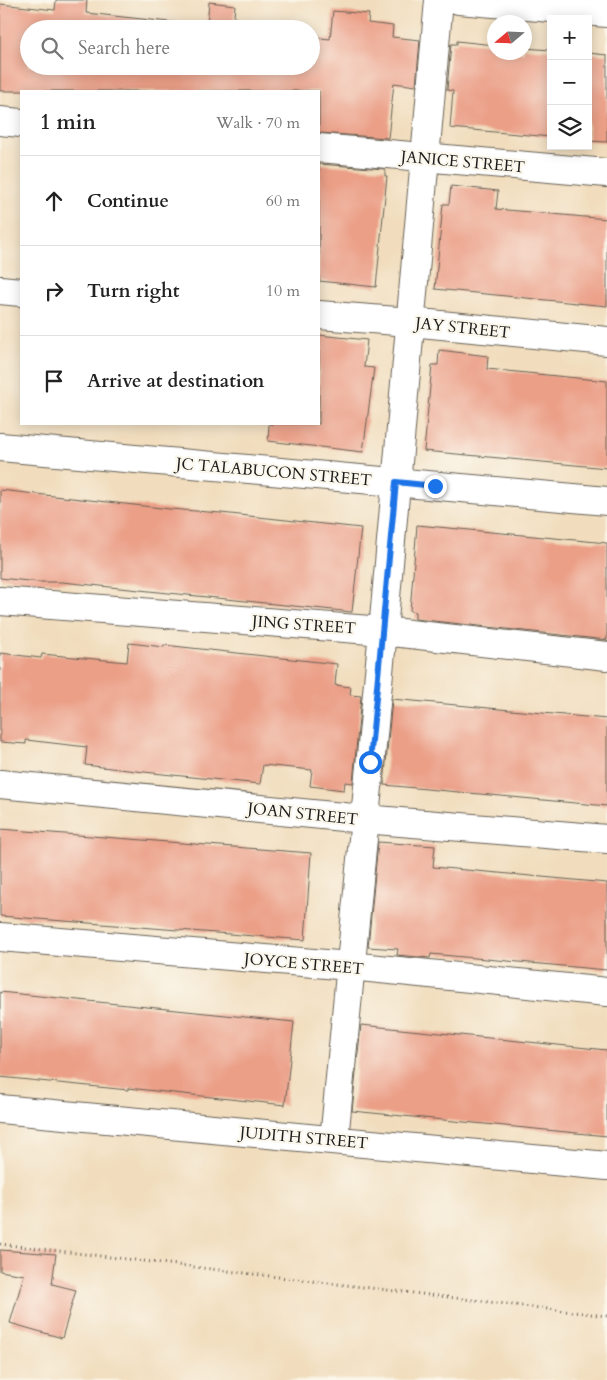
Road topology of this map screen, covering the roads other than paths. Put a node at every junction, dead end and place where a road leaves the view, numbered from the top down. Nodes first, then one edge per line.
1 (439, 0) edge
2 (459, 0) edge
3 (607, 13) edge
4 (0, 121) edge
5 (20, 123) edge
6 (320, 148) edge
7 (425, 157) junction
8 (607, 173) edge
9 (0, 290) edge
10 (20, 292) edge
11 (320, 315) edge
12 (410, 322) junction
13 (607, 341) edge
14 (0, 447) edge
15 (396, 482) junction
16 (607, 502) edge
17 (0, 601) edge
18 (383, 631) junction
19 (607, 656) edge
20 (0, 784) edge
21 (364, 819) junction
22 (607, 839) edge
23 (0, 937) edge
24 (350, 966) junction
25 (607, 992) edge
26 (0, 1108) edge
27 (334, 1140) junction
28 (607, 1166) edge

1 - 7 street
2 - 3 street
4 - 5 street
6 - 7 street, JANICE STREET
7 - 8 street, JANICE STREET
7 - 12 street
9 - 10 street
11 - 12 street, JAY STREET
12 - 13 street, JAY STREET
12 - 15 street
14 - 15 street, JC TALABUCON STREET
15 - 16 street, JC TALABUCON STREET
15 - 18 street
17 - 18 street, JING STREET
18 - 19 street, JING STREET
18 - 21 street
20 - 21 street, JOAN STREET
21 - 22 street, JOAN STREET
21 - 24 street
23 - 24 street, JOYCE STREET
24 - 25 street, JOYCE STREET
24 - 27 street
26 - 27 street, JUDITH STREET
27 - 28 street, JUDITH STREET

